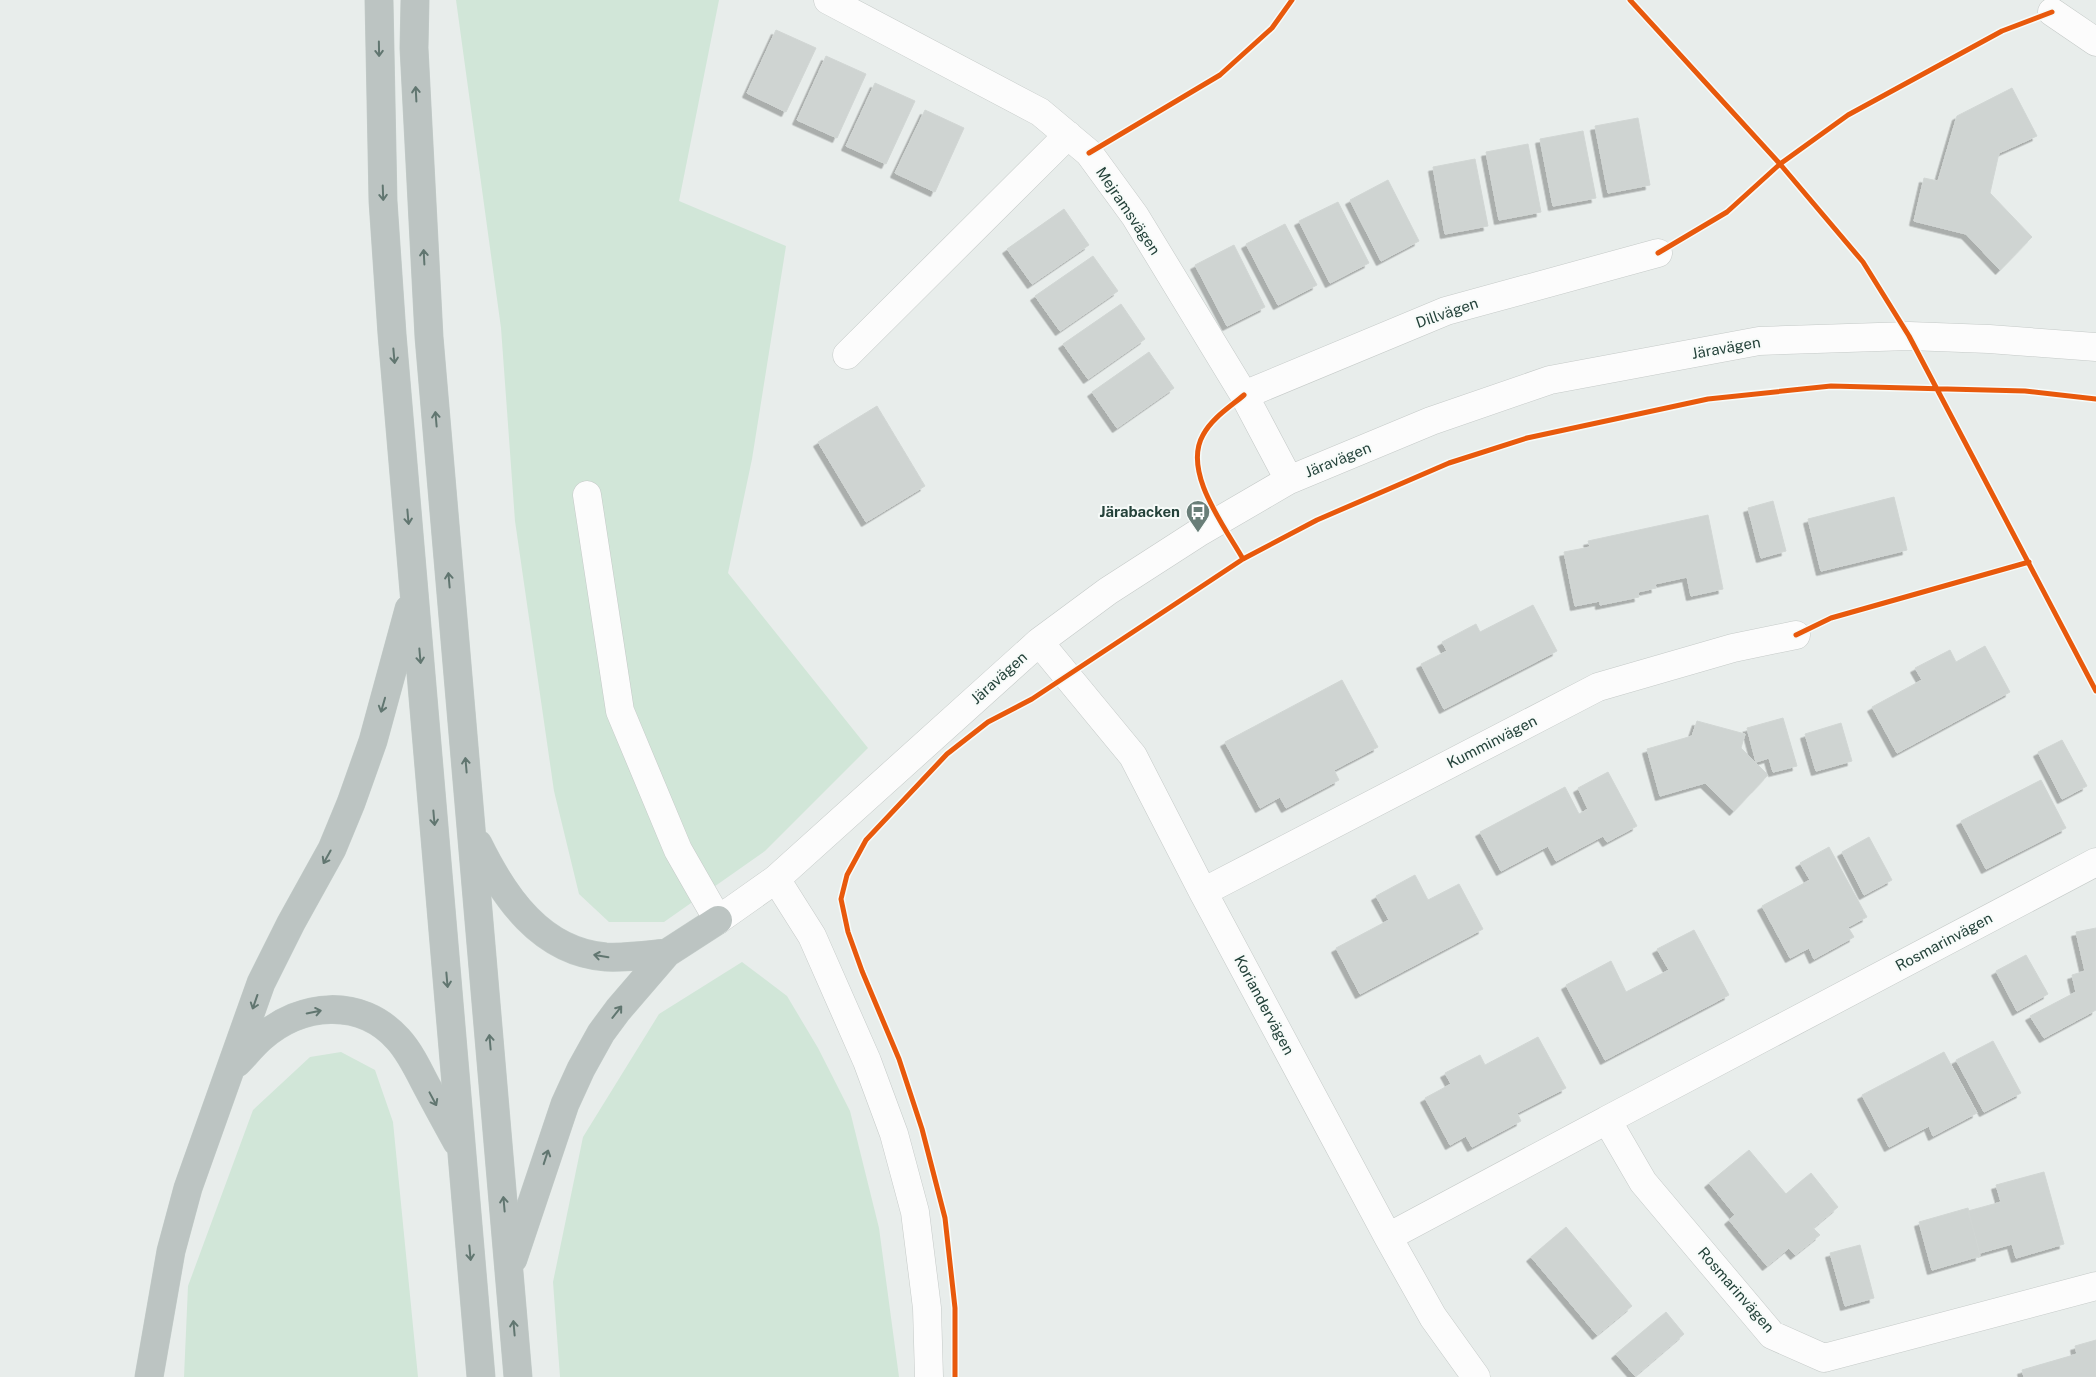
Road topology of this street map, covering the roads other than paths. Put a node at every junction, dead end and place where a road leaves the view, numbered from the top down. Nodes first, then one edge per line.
1 (378, 0) edge
2 (414, 0) edge
3 (828, 0) edge
4 (2052, 12) dead end
5 (2096, 42) edge
6 (1068, 135) junction
7 (1658, 253) dead end
8 (2096, 347) edge
9 (847, 355) dead end
10 (1244, 395) junction
11 (1289, 480) junction
12 (587, 495) dead end
13 (415, 590) junction
14 (1796, 635) dead end
15 (1039, 642) junction
16 (472, 831) junction
17 (2096, 862) edge
18 (776, 879) junction
19 (1203, 892) junction
20 (718, 920) junction
21 (667, 952) junction
22 (232, 1068) junction
23 (1607, 1120) junction
24 (462, 1152) junction
25 (1388, 1237) junction
26 (509, 1270) junction
27 (2096, 1286) edge
28 (149, 1377) edge
29 (481, 1377) edge
30 (518, 1377) edge
31 (928, 1377) edge
32 (1476, 1377) edge

1 -> 13 highway
16 -> 2 highway
3 - 6 street, Mejramsvägen
4 - 5 street
6 - 9 street
6 - 10 street, Mejramsvägen
7 - 10 street, Dillvägen
8 - 11 street, Järavägen
10 - 11 street, Mejramsvägen
11 - 15 street, Järavägen
12 - 20 street
13 -> 22 highway
13 -> 24 highway
14 - 19 street, Kumminvägen
15 - 18 street, Järavägen
15 - 19 street, Koriandervägen
21 -> 16 highway
26 -> 16 highway
17 - 23 street, Rosmarinvägen
18 - 20 street, Järavägen
18 - 31 street
19 - 25 street, Koriandervägen
20 - 21 highway
26 -> 21 highway
22 -> 24 highway
22 - 28 highway
23 - 25 street, Rosmarinvägen
23 - 27 street, Rosmarinvägen
24 -> 29 highway
25 - 32 street, Koriandervägen
30 -> 26 highway

